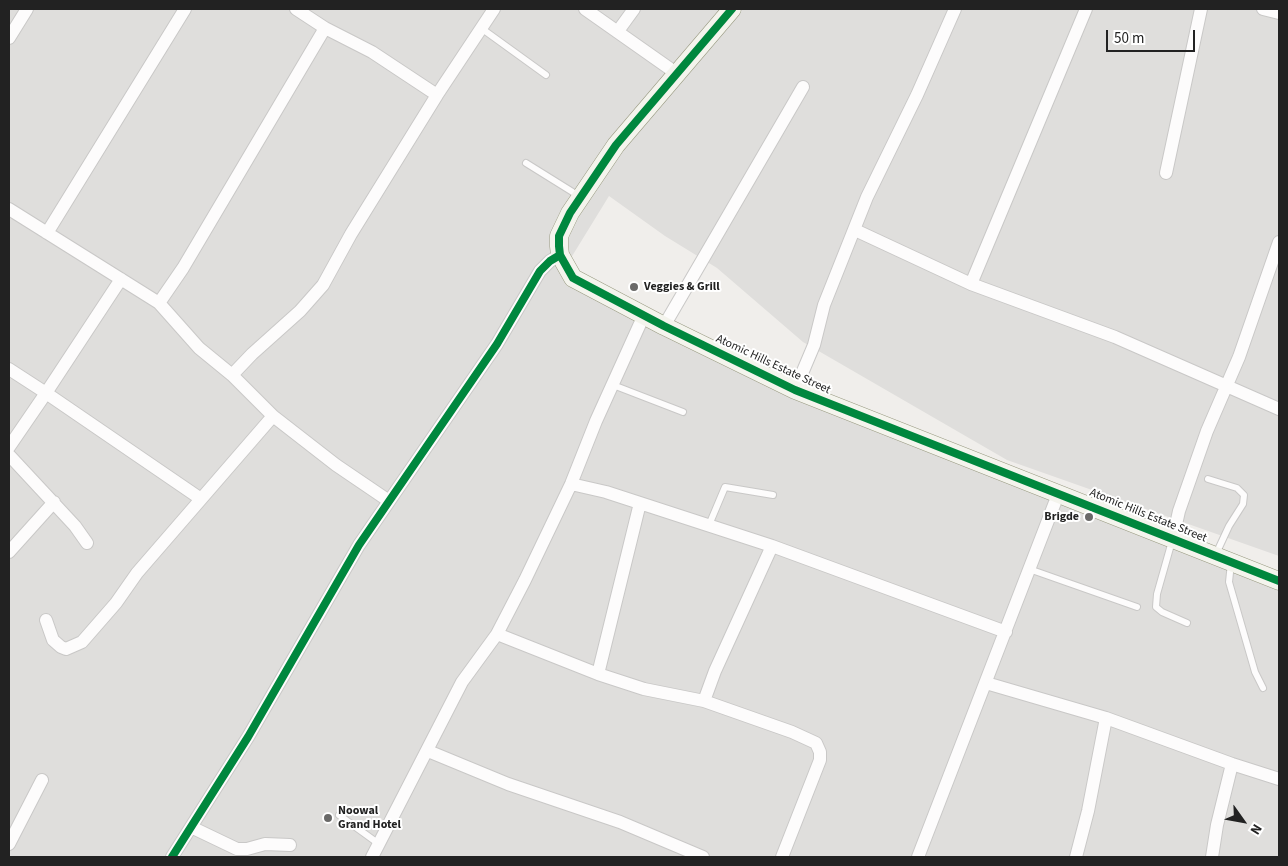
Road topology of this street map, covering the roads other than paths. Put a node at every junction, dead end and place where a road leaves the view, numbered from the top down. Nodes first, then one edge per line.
1 (27, 9) edge
2 (185, 9) edge
3 (296, 9) edge
4 (494, 9) edge
5 (585, 9) edge
6 (634, 9) edge
7 (732, 9) edge
8 (955, 9) edge
9 (1086, 9) edge
10 (1200, 9) edge
11 (1263, 9) edge
12 (1279, 13) edge
13 (325, 28) junction
14 (481, 28) junction
15 (618, 31) junction
16 (9, 38) edge
17 (676, 73) junction
18 (546, 75) dead end
19 (803, 87) dead end
20 (437, 95) junction
21 (526, 163) dead end
22 (1166, 173) dead end
23 (580, 197) junction
24 (9, 210) edge
25 (855, 230) junction
26 (48, 234) junction
27 (1279, 242) edge
28 (560, 256) junction
29 (121, 279) junction
30 (971, 284) junction
31 (159, 303) junction
32 (644, 315) junction
33 (664, 326) junction
34 (9, 369) edge
35 (232, 375) junction
36 (613, 386) junction
37 (1227, 387) junction
38 (795, 390) junction
39 (46, 393) junction
40 (1279, 409) edge
41 (683, 412) dead end
42 (273, 416) junction
43 (9, 447) edge
44 (9, 455) edge
45 (1208, 479) dead end
46 (572, 484) junction
47 (1059, 492) junction
48 (772, 495) dead end
49 (201, 499) junction
50 (389, 501) junction
51 (54, 502) junction
52 (640, 503) junction
53 (709, 525) junction
54 (1173, 538) junction
55 (87, 544) dead end
56 (772, 546) junction
57 (9, 552) edge
58 (1223, 559) junction
59 (1029, 569) junction
60 (1279, 581) edge
61 (1138, 607) dead end
62 (46, 620) dead end
63 (1187, 623) dead end
64 (1006, 632) junction
65 (497, 634) junction
66 (598, 674) junction
67 (986, 683) junction
68 (1263, 688) dead end
69 (704, 701) junction
70 (1106, 718) junction
71 (428, 751) junction
72 (1232, 764) junction
73 (1279, 779) edge
74 (42, 780) dead end
75 (339, 815) dead end
76 (191, 827) junction
77 (9, 844) edge
78 (378, 844) junction
79 (290, 845) dead end
80 (172, 857) edge
81 (372, 857) edge
82 (703, 857) edge
83 (782, 857) edge
84 (918, 857) edge
85 (1076, 857) edge
86 (1212, 857) edge

1 - 16 street
2 - 26 street
3 - 13 street
4 - 14 street
5 - 15 street
6 - 15 street
7 - 17 street
8 - 25 street
9 - 30 street
10 - 22 street
11 - 12 street
13 - 20 street
13 - 31 street
14 - 18 lane
14 - 20 street
15 - 17 street
17 - 23 street
19 - 33 street
20 - 35 street
21 - 23 lane
23 - 28 street
24 - 26 street
25 - 30 street
25 - 38 street
26 - 29 street
27 - 37 street
28 - 32 street, Atomic Hills Estate Street
28 - 50 street
29 - 31 street
29 - 39 street
30 - 37 street
31 - 35 street
32 - 33 street, Atomic Hills Estate Street
32 - 36 street
33 - 38 street, Atomic Hills Estate Street
34 - 39 street
35 - 42 street
36 - 41 lane
36 - 46 street
37 - 40 street
37 - 54 street
38 - 47 street, Atomic Hills Estate Street
39 - 43 street
39 - 49 street
42 - 49 street
42 - 50 street
44 - 51 street
45 - 58 lane
46 - 52 street
46 - 65 street
47 - 54 street, Atomic Hills Estate Street
47 - 59 street
48 - 53 lane
49 - 62 street
50 - 76 street
51 - 55 street
51 - 57 street
52 - 53 street
52 - 66 street
53 - 56 street
54 - 58 street, Atomic Hills Estate Street
54 - 63 lane
56 - 64 street
56 - 69 street
58 - 60 street, Atomic Hills Estate Street
58 - 68 lane
59 - 61 lane
59 - 64 street
64 - 67 street
65 - 66 street
65 - 71 street
66 - 69 street
67 - 70 street
67 - 84 street
69 - 83 street
70 - 72 street
70 - 85 street
71 - 78 street
71 - 82 street
72 - 73 street
72 - 86 street
74 - 77 street
75 - 78 lane
76 - 79 street
76 - 80 street
78 - 81 street

